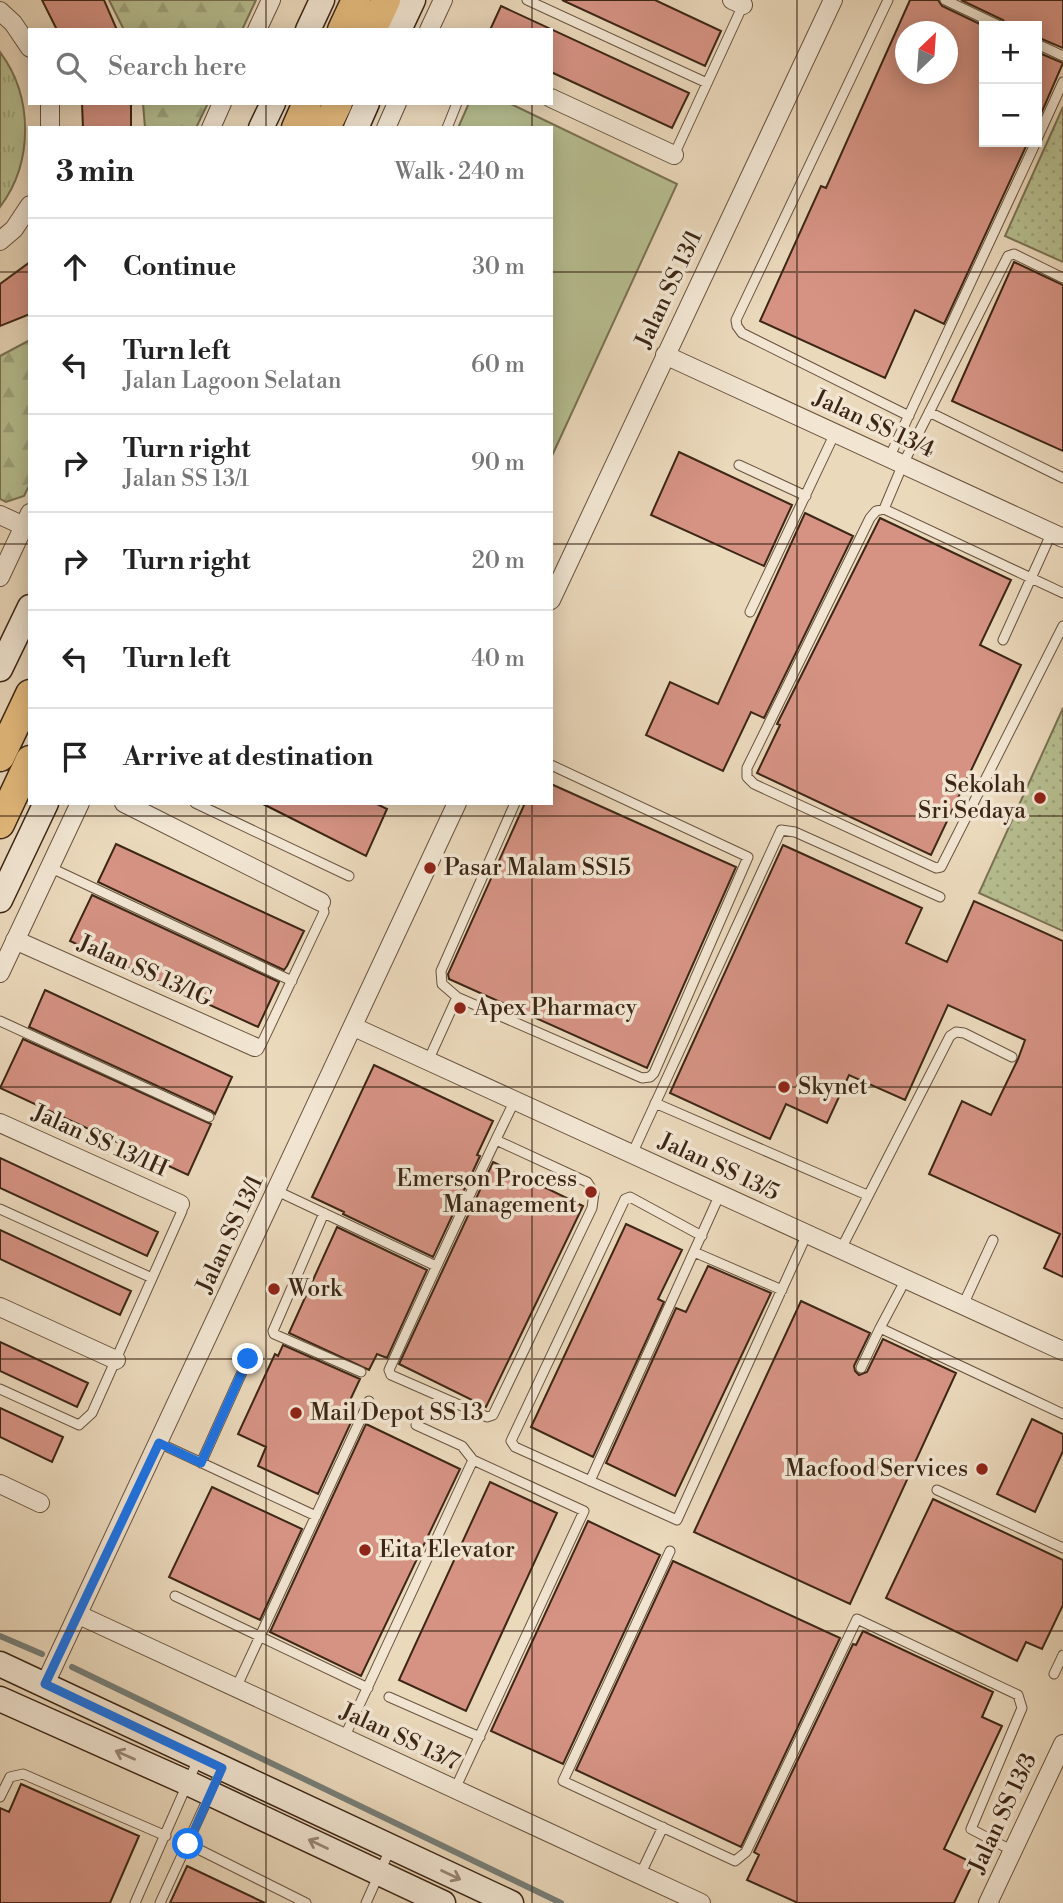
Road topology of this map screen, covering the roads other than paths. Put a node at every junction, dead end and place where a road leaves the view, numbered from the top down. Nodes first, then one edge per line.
1 (271, 0) edge
2 (322, 0) edge
3 (356, 0) edge
4 (386, 0) edge
5 (412, 0) edge
6 (443, 0) edge
7 (527, 0) edge
8 (833, 0) edge
9 (888, 0) edge
10 (945, 0) edge
11 (738, 2) edge
12 (0, 11) edge
13 (989, 21) edge
14 (258, 28) edge
15 (309, 28) edge
16 (343, 28) edge
17 (373, 28) edge
18 (400, 28) edge
19 (430, 28) edge
20 (28, 45) edge
21 (1042, 46) edge
22 (1063, 56) edge
23 (1063, 82) edge
24 (707, 83) junction
25 (553, 99) edge
26 (50, 105) edge
27 (221, 105) edge
28 (272, 105) edge
29 (306, 105) edge
30 (337, 105) edge
31 (366, 105) edge
32 (396, 105) edge
33 (456, 105) edge
34 (50, 126) edge
35 (212, 126) edge
36 (262, 126) edge
37 (297, 126) edge
38 (327, 126) edge
39 (357, 126) edge
40 (387, 126) edge
41 (448, 126) edge
42 (1042, 128) edge
43 (1033, 147) edge
44 (674, 155) joint
45 (28, 208) edge
46 (0, 241) edge
47 (1063, 278) edge
48 (665, 355) junction
49 (929, 412) junction
50 (909, 416) junction
51 (835, 433) junction
52 (896, 461) junction
53 (739, 465) dead end
54 (1063, 478) edge
55 (806, 496) junction
56 (884, 509) junction
57 (0, 514) edge
58 (27, 519) edge
59 (1057, 535) edge
60 (0, 577) edge
61 (1032, 578) junction
62 (1063, 593) edge
63 (553, 596) edge
64 (28, 611) edge
65 (750, 612) dead end
66 (1063, 626) edge
67 (1003, 640) dead end
68 (0, 668) edge
69 (28, 698) edge
70 (0, 757) edge
71 (28, 764) edge
72 (553, 766) edge
73 (45, 805) edge
74 (78, 805) edge
75 (128, 805) edge
76 (199, 805) edge
77 (456, 805) edge
78 (514, 805) edge
79 (0, 824) edge
80 (49, 867) junction
81 (349, 876) dead end
82 (940, 897) dead end
83 (0, 900) edge
84 (321, 902) joint
85 (15, 940) junction
86 (0, 974) edge
87 (292, 981) junction
88 (457, 997) junction
89 (0, 1021) edge
90 (354, 1027) junction
91 (255, 1047) joint
92 (1012, 1056) dead end
93 (428, 1060) junction
94 (515, 1100) junction
95 (655, 1103) junction
96 (209, 1116) dead end
97 (0, 1123) edge
98 (496, 1139) junction
99 (632, 1154) junction
100 (277, 1191) junction
101 (720, 1194) junction
102 (867, 1195) junction
103 (180, 1204) joint
104 (0, 1209) edge
105 (324, 1213) junction
106 (807, 1234) junction
107 (702, 1236) junction
108 (993, 1240) dead end
109 (841, 1250) junction
110 (694, 1252) junction
111 (436, 1266) junction
112 (152, 1278) junction
113 (906, 1279) junction
114 (782, 1290) junction
115 (963, 1305) junction
116 (0, 1307) edge
117 (880, 1328) junction
118 (1063, 1351) edge
119 (248, 1359) dead end
120 (116, 1360) junction
121 (861, 1368) dead end
122 (360, 1372) dead end
123 (0, 1389) edge
124 (369, 1401) dead end
125 (1063, 1414) edge
126 (416, 1426) dead end
127 (159, 1443) junction
128 (473, 1460) junction
129 (201, 1463) junction
130 (590, 1481) junction
131 (0, 1484) edge
132 (937, 1490) dead end
133 (40, 1503) dead end
134 (316, 1516) junction
135 (1063, 1548) edge
136 (670, 1551) dead end
137 (175, 1596) dead end
138 (79, 1615) junction
139 (260, 1636) junction
140 (1063, 1655) edge
141 (0, 1664) edge
142 (1054, 1674) dead end
143 (45, 1684) junction
144 (236, 1688) junction
145 (368, 1688) junction
146 (389, 1697) dead end
147 (0, 1699) edge
148 (480, 1737) junction
149 (344, 1738) junction
150 (1063, 1744) edge
151 (199, 1758) junction
152 (222, 1768) junction
153 (188, 1783) junction
154 (455, 1789) junction
155 (211, 1794) junction
156 (0, 1797) edge
157 (663, 1827) junction
158 (166, 1836) junction
159 (188, 1844) junction
160 (391, 1847) junction
161 (1013, 1851) junction
162 (380, 1873) junction
163 (640, 1875) junction
164 (135, 1903) edge
165 (160, 1903) edge
166 (306, 1903) edge
167 (366, 1903) edge
168 (443, 1903) edge
169 (511, 1903) edge
170 (701, 1903) edge
171 (988, 1903) edge

1 - 14 street
2 - 15 main road
3 - 16 main road
4 - 17 main road
5 - 18 main road
6 - 19 street
7 - 24 lane
8 - 48 street, Jalan SS 13/1
9 - 50 lane
10 - 13 lane
11 - 24 lane
12 - 20 street
21 - 22 lane
23 - 42 lane
24 - 44 lane
25 - 44 street
26 - 34 street
27 - 35 street
28 - 36 main road
29 - 37 main road
30 - 38 main road
31 - 39 main road
32 - 40 street
33 - 41 lane
43 - 50 lane
45 - 46 street
47 - 49 lane
48 - 51 street, Jalan SS 13/4
48 - 63 street, Jalan SS 13/1
49 - 52 lane
49 - 54 lane
50 - 52 lane
51 - 52 street, Jalan SS 13/4
51 - 55 lane
52 - 56 lane
52 - 59 street, Jalan SS 13/4
53 - 55 lane
55 - 65 lane
56 - 61 lane
56 - 66 lane
57 - 58 street
58 - 60 street
59 - 61 lane
61 - 62 lane
61 - 67 lane
64 - 68 main road
69 - 70 main road
71 - 79 main road
72 - 88 lane
73 - 83 main road
74 - 80 street
75 - 84 street
76 - 81 lane
77 - 90 street, Jalan SS 13/1
78 - 88 lane
80 - 85 street
80 - 87 lane
82 - 95 lane
84 - 87 lane
85 - 86 street
85 - 91 street, Jalan SS 13/1G
87 - 91 lane
88 - 93 lane
89 - 96 lane
90 - 93 street, Jalan SS 13/5
90 - 100 street, Jalan SS 13/1
92 - 102 lane
93 - 94 street, Jalan SS 13/5
94 - 98 lane
94 - 99 street, Jalan SS 13/5
95 - 99 lane
95 - 102 lane
97 - 103 street, Jalan SS 13/1H
98 - 111 lane
98 - 111 lane
99 - 101 street, Jalan SS 13/5
100 - 105 lane
100 - 127 street, Jalan SS 13/1
101 - 106 street, Jalan SS 13/5
101 - 107 lane
102 - 109 lane
103 - 112 lane
104 - 112 lane
105 - 111 lane
105 - 122 lane
106 - 109 street, Jalan SS 13/5
106 - 114 lane
107 - 110 lane
107 - 130 lane
108 - 115 lane
109 - 113 street, Jalan SS 13/5
110 - 114 lane
110 - 130 lane
112 - 120 lane
113 - 115 street, Jalan SS 13/5
113 - 117 lane
114 - 130 lane
115 - 118 street, Jalan SS 13/5
116 - 120 street
117 - 121 lane
117 - 125 lane
119 - 129 lane
120 - 123 lane
124 - 134 lane
126 - 128 lane
127 - 129 lane
127 - 138 street, Jalan SS 13/1
128 - 145 lane
128 - 148 lane
129 - 134 lane
131 - 133 street
132 - 135 lane
134 - 139 lane
136 - 157 lane
137 - 139 lane
138 - 143 street, Jalan SS 13/1
138 - 144 street, Jalan SS 13/7
139 - 144 lane
139 - 145 lane
140 - 142 lane
141 - 143 main road
143 - 151 main road
144 - 149 street, Jalan SS 13/7
145 - 149 lane
146 - 148 lane
153 -> 147 main road
148 - 154 lane
149 - 154 street, Jalan SS 13/7
150 - 161 street, Jalan SS 13/3
151 - 152 main road
151 - 153 lane
152 - 155 lane
152 - 160 main road
153 - 155 main road
153 - 158 lane
154 - 163 street, Jalan SS 13/7
155 - 159 lane
162 -> 155 main road
156 - 158 lane
157 - 161 lane
157 - 163 lane
158 - 164 lane
159 - 165 lane
159 - 166 lane
160 - 162 lane
160 -> 169 main road
161 - 171 street, Jalan SS 13/3
162 - 167 lane
162 - 168 main road
163 - 170 street, Jalan SS 13/7

